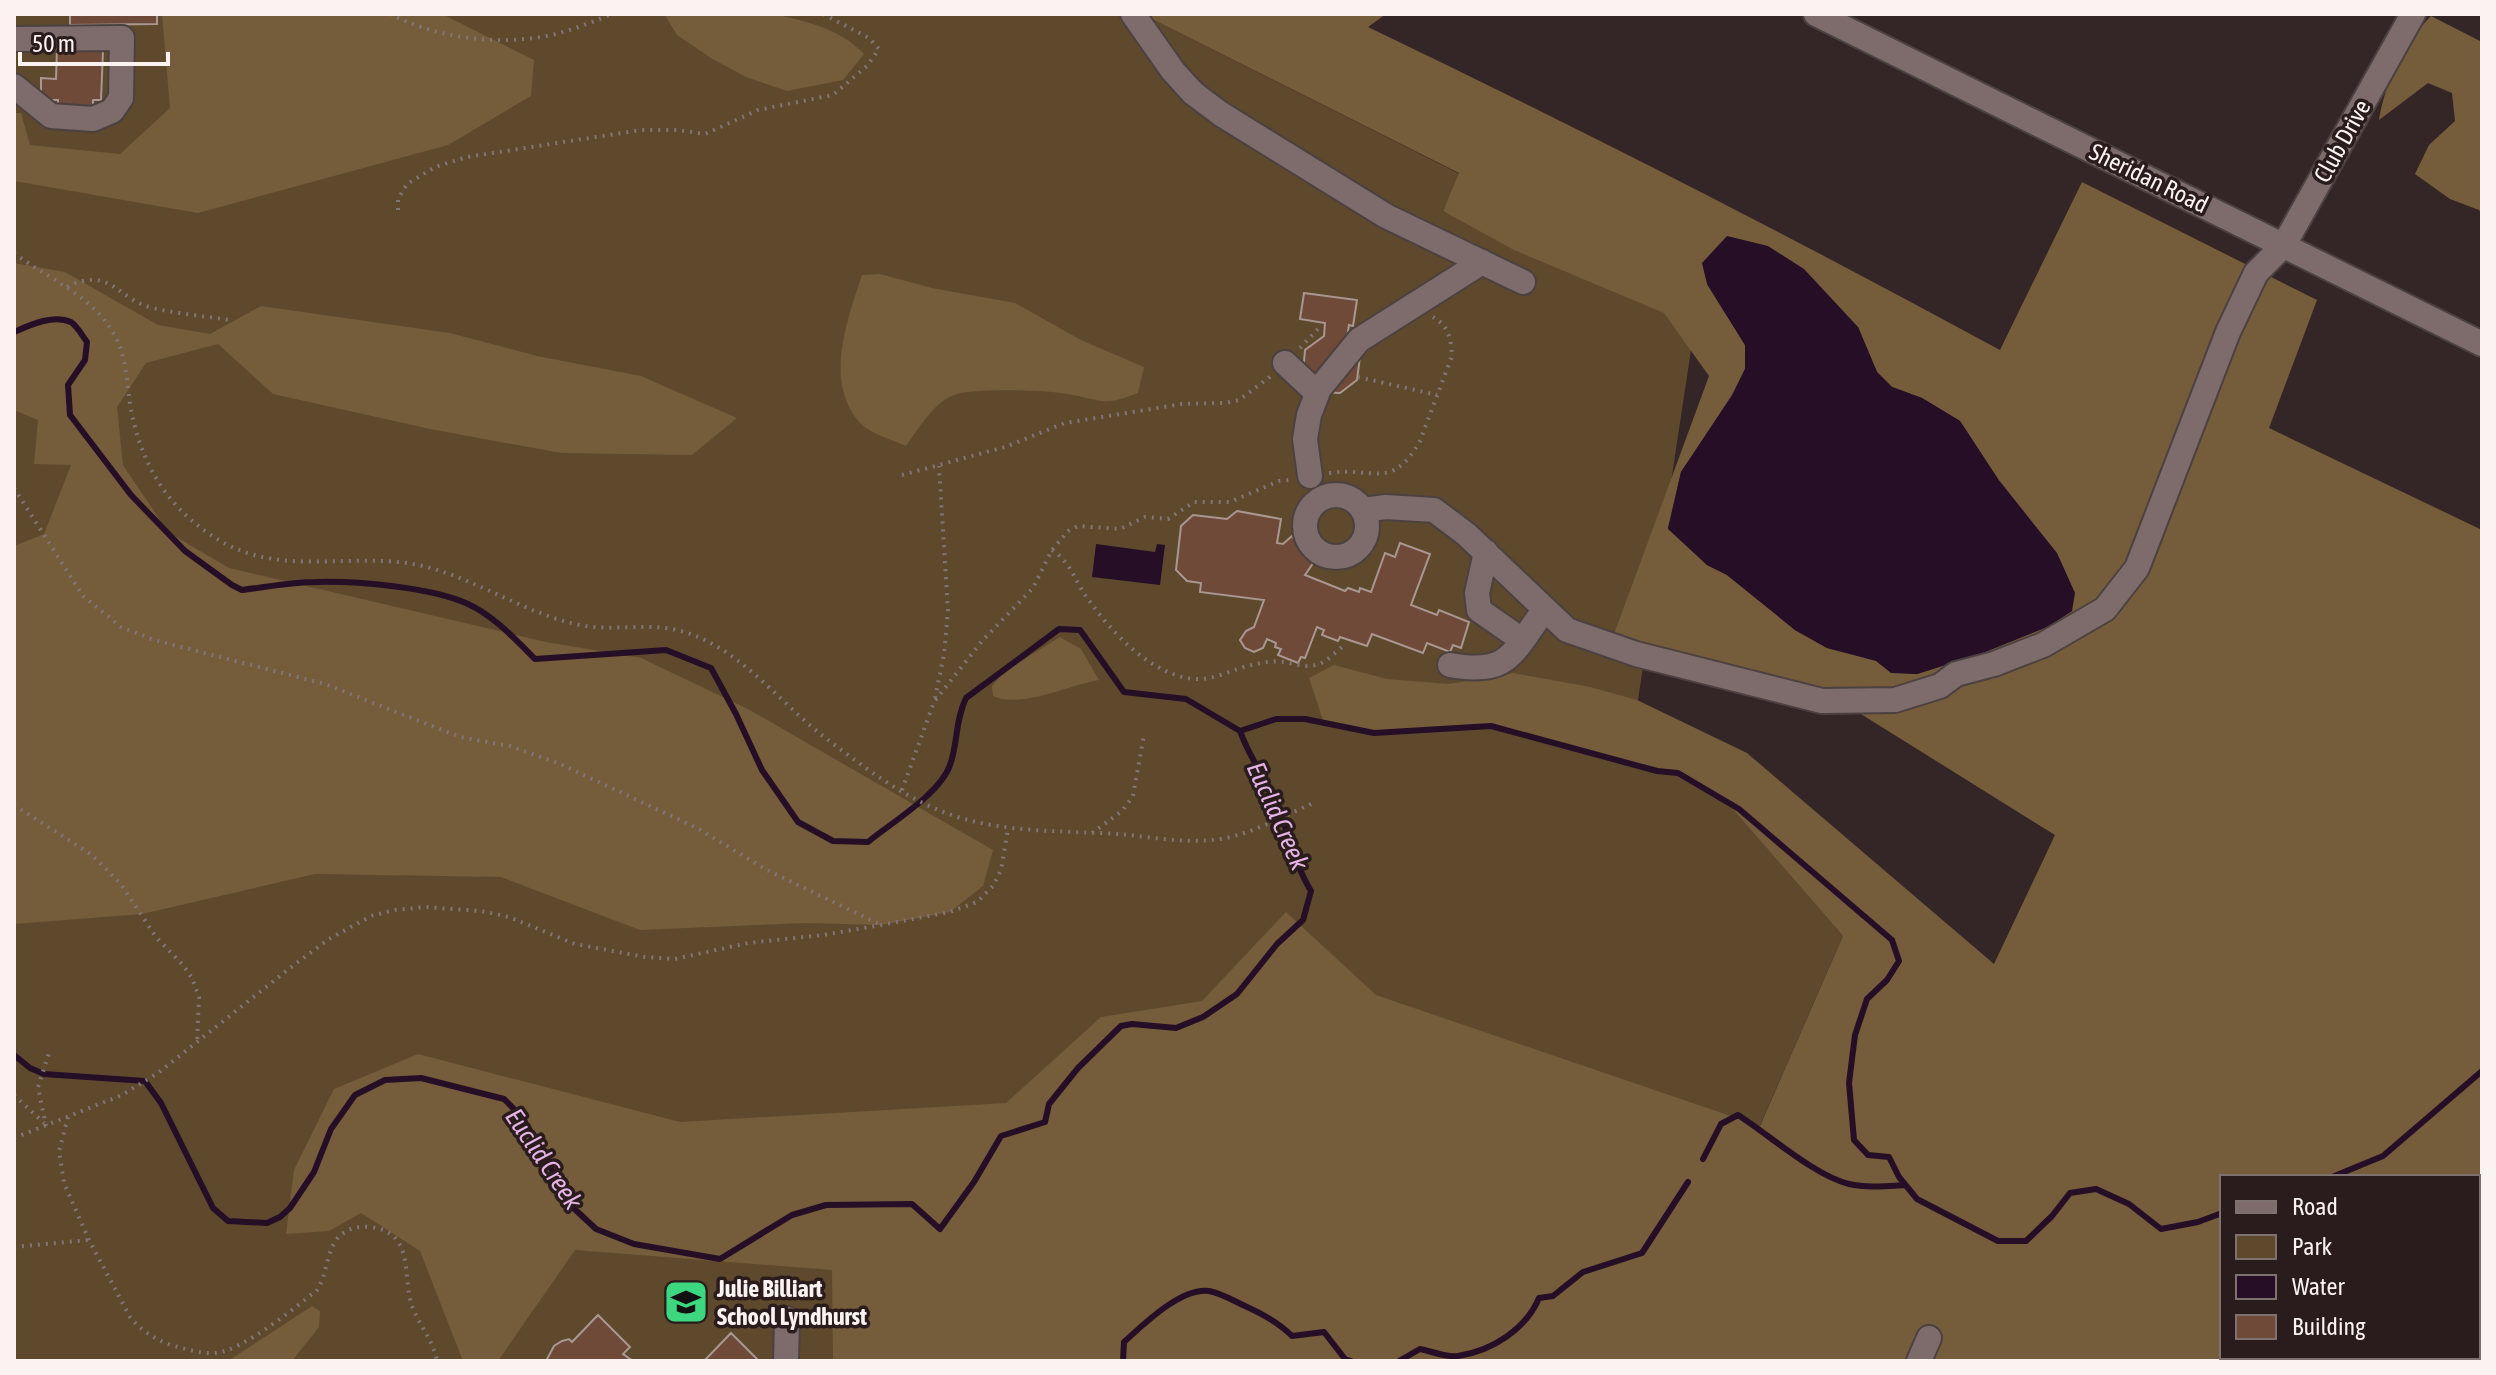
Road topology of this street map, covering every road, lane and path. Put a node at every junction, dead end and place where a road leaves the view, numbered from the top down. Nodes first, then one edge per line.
1 (390, 14) edge
2 (612, 14) edge
3 (823, 14) edge
4 (1133, 14) edge
5 (1816, 14) edge
6 (2413, 14) edge
7 (16, 39) edge
8 (14, 86) edge
9 (398, 210) dead end
10 (2284, 245) junction
11 (14, 253) edge
12 (1482, 262) junction
13 (1523, 282) dead end
14 (67, 287) junction
15 (1413, 307) junction
16 (229, 320) dead end
17 (1318, 329) dead end
18 (2482, 344) edge
19 (1285, 363) junction
20 (1358, 377) dead end
21 (1317, 393) junction
22 (1437, 395) junction
23 (939, 466) junction
24 (902, 475) dead end
25 (1310, 476) junction
26 (14, 488) edge
27 (1363, 510) dead end
28 (1052, 550) junction
29 (1486, 552) junction
30 (1545, 609) junction
31 (1522, 640) junction
32 (1344, 646) dead end
33 (1450, 665) dead end
34 (934, 702) junction
35 (1144, 735) dead end
36 (902, 791) junction
37 (1313, 803) dead end
38 (14, 805) edge
39 (1008, 829) junction
40 (1091, 833) junction
41 (881, 925) junction
42 (197, 1043) junction
43 (49, 1053) dead end
44 (14, 1095) edge
45 (68, 1117) junction
46 (46, 1126) junction
47 (14, 1138) edge
48 (89, 1240) junction
49 (14, 1247) edge
50 (787, 1319) dead end
51 (1929, 1338) dead end
52 (437, 1361) edge
53 (786, 1361) edge
54 (1919, 1361) edge

1 - 2 path
3 - 9 path
4 - 12 street
5 - 10 street, Sheridan Road
6 - 10 street, Club Drive
7 - 8 street
10 - 18 street, Sheridan Road
10 - 30 street, Club Drive
11 - 14 path
12 - 13 street
12 - 15 street
14 - 16 path
14 - 36 path
15 - 21 street
15 - 22 path
17 - 19 path
19 - 21 street
19 - 23 path
20 - 22 path
21 - 25 street
22 - 25 path
23 - 24 path
23 - 34 path
25 - 28 path
26 - 41 path
27 - 29 street, Club Drive
28 - 32 path
28 - 34 path
29 - 30 street, Club Drive
29 - 31 street
30 - 31 street
31 - 33 street
34 - 36 path
35 - 40 path
36 - 39 path
37 - 40 path
38 - 42 path
39 - 40 path
39 - 41 path
41 - 42 path
42 - 45 path
43 - 46 path
44 - 46 path
45 - 46 path
45 - 48 path
46 - 47 path
48 - 49 path
48 - 52 path
50 - 53 street
51 - 54 street

